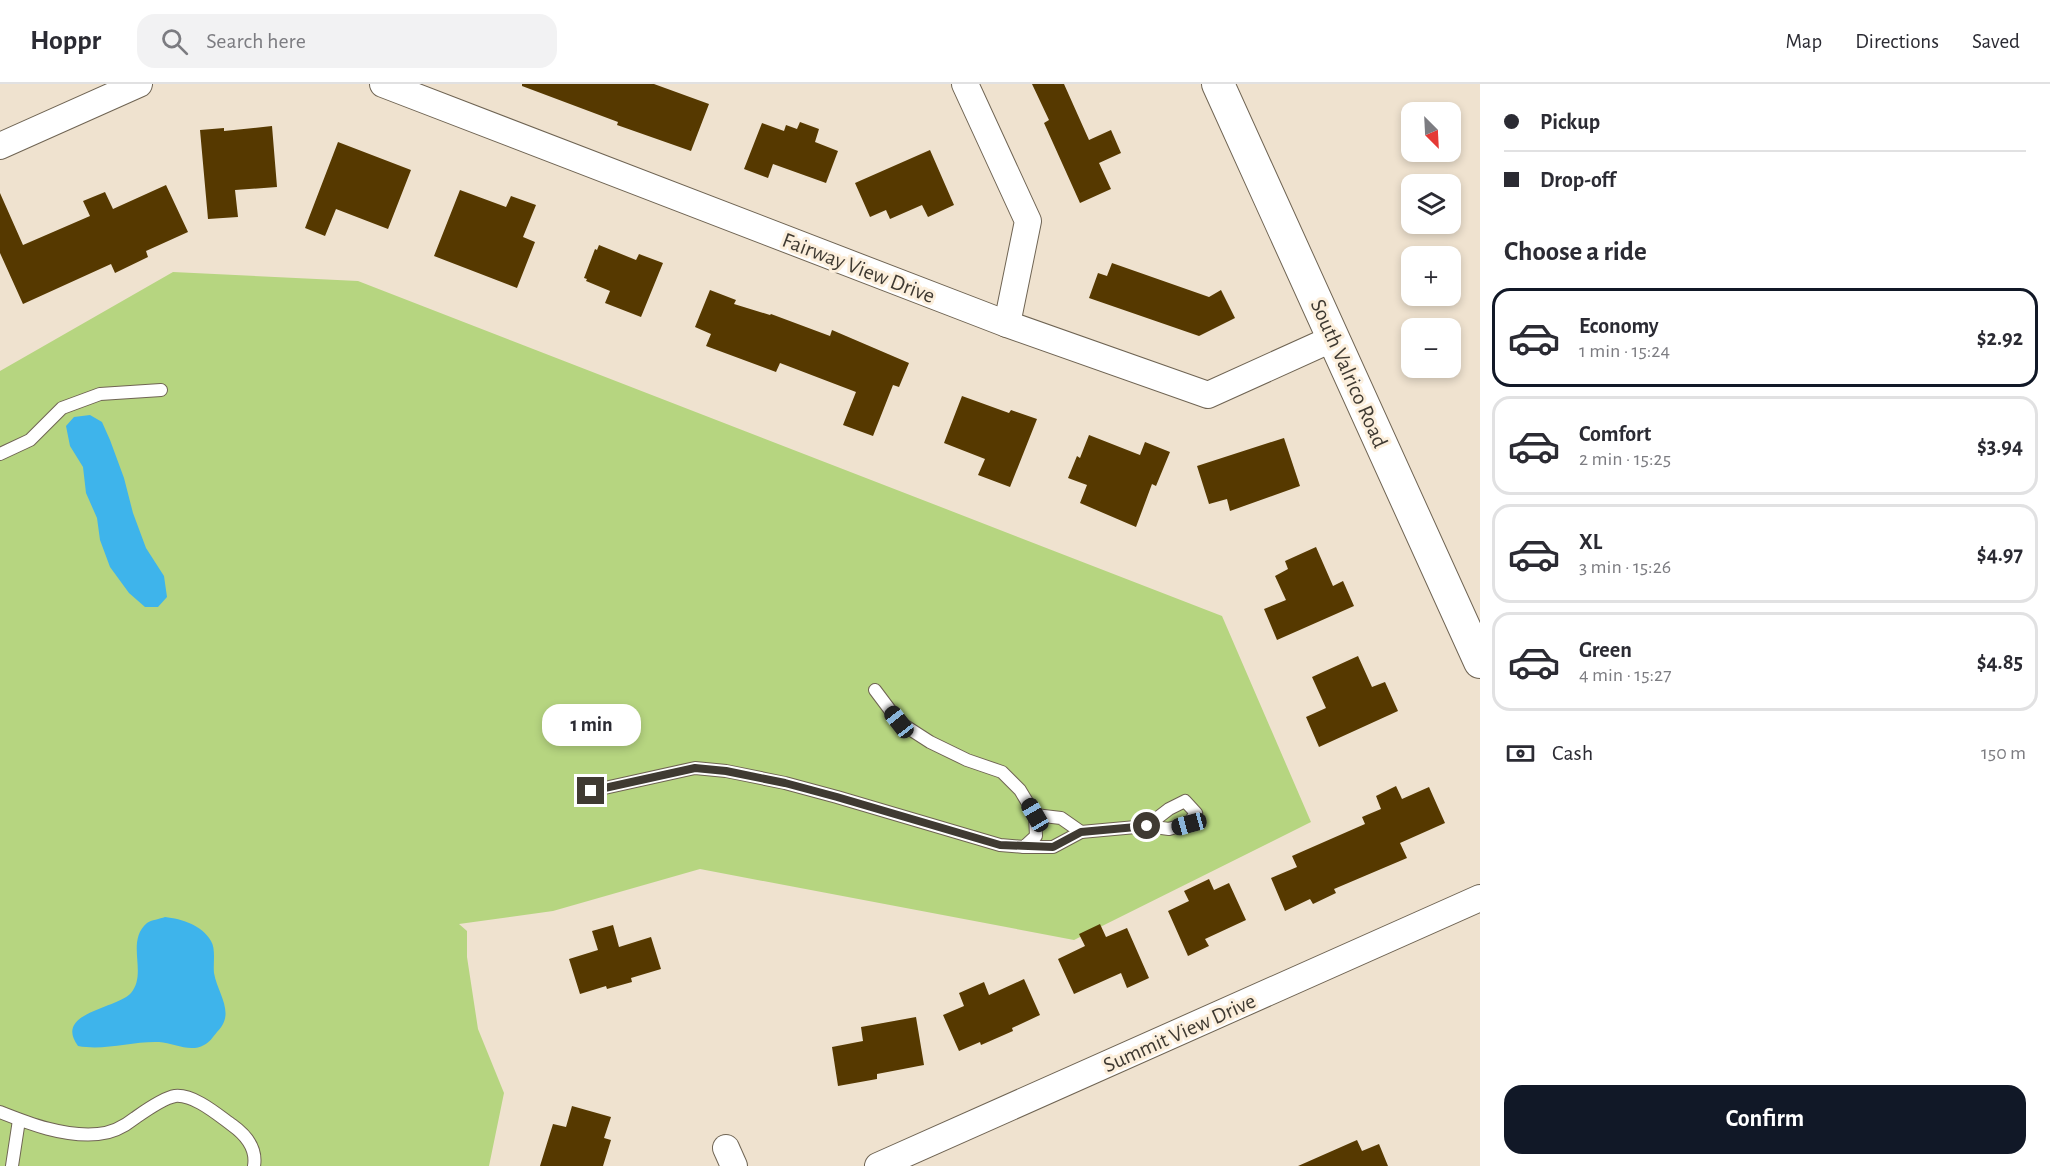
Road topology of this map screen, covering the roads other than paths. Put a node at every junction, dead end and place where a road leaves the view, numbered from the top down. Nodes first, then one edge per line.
1 (139, 84) edge
2 (383, 84) edge
3 (965, 84) edge
4 (1218, 84) edge
5 (428, 91) edge
6 (0, 146) edge
7 (1007, 324) junction
8 (1334, 338) junction
9 (161, 390) dead end
10 (0, 454) edge
11 (1480, 663) edge
12 (875, 690) dead end
13 (591, 791) dead end
14 (1035, 815) junction
15 (1147, 826) dead end
16 (1081, 832) junction
17 (1024, 847) junction
18 (1480, 898) edge
19 (0, 1112) edge
20 (19, 1120) junction
21 (12, 1166) edge
22 (254, 1166) edge
23 (878, 1166) edge

1 - 6 street
2 - 5 street, Fairway View Drive
3 - 7 street
4 - 8 street, South Valrico Road
5 - 7 street, Fairway View Drive
7 - 8 street, Fairway View Drive
8 - 11 street, South Valrico Road
9 - 10 lane
12 - 14 lane
13 - 17 lane
14 - 16 lane
14 - 17 lane
15 - 16 lane
16 - 17 lane
18 - 23 street, Summit View Drive
19 - 20 lane
20 - 21 lane
20 - 22 lane

